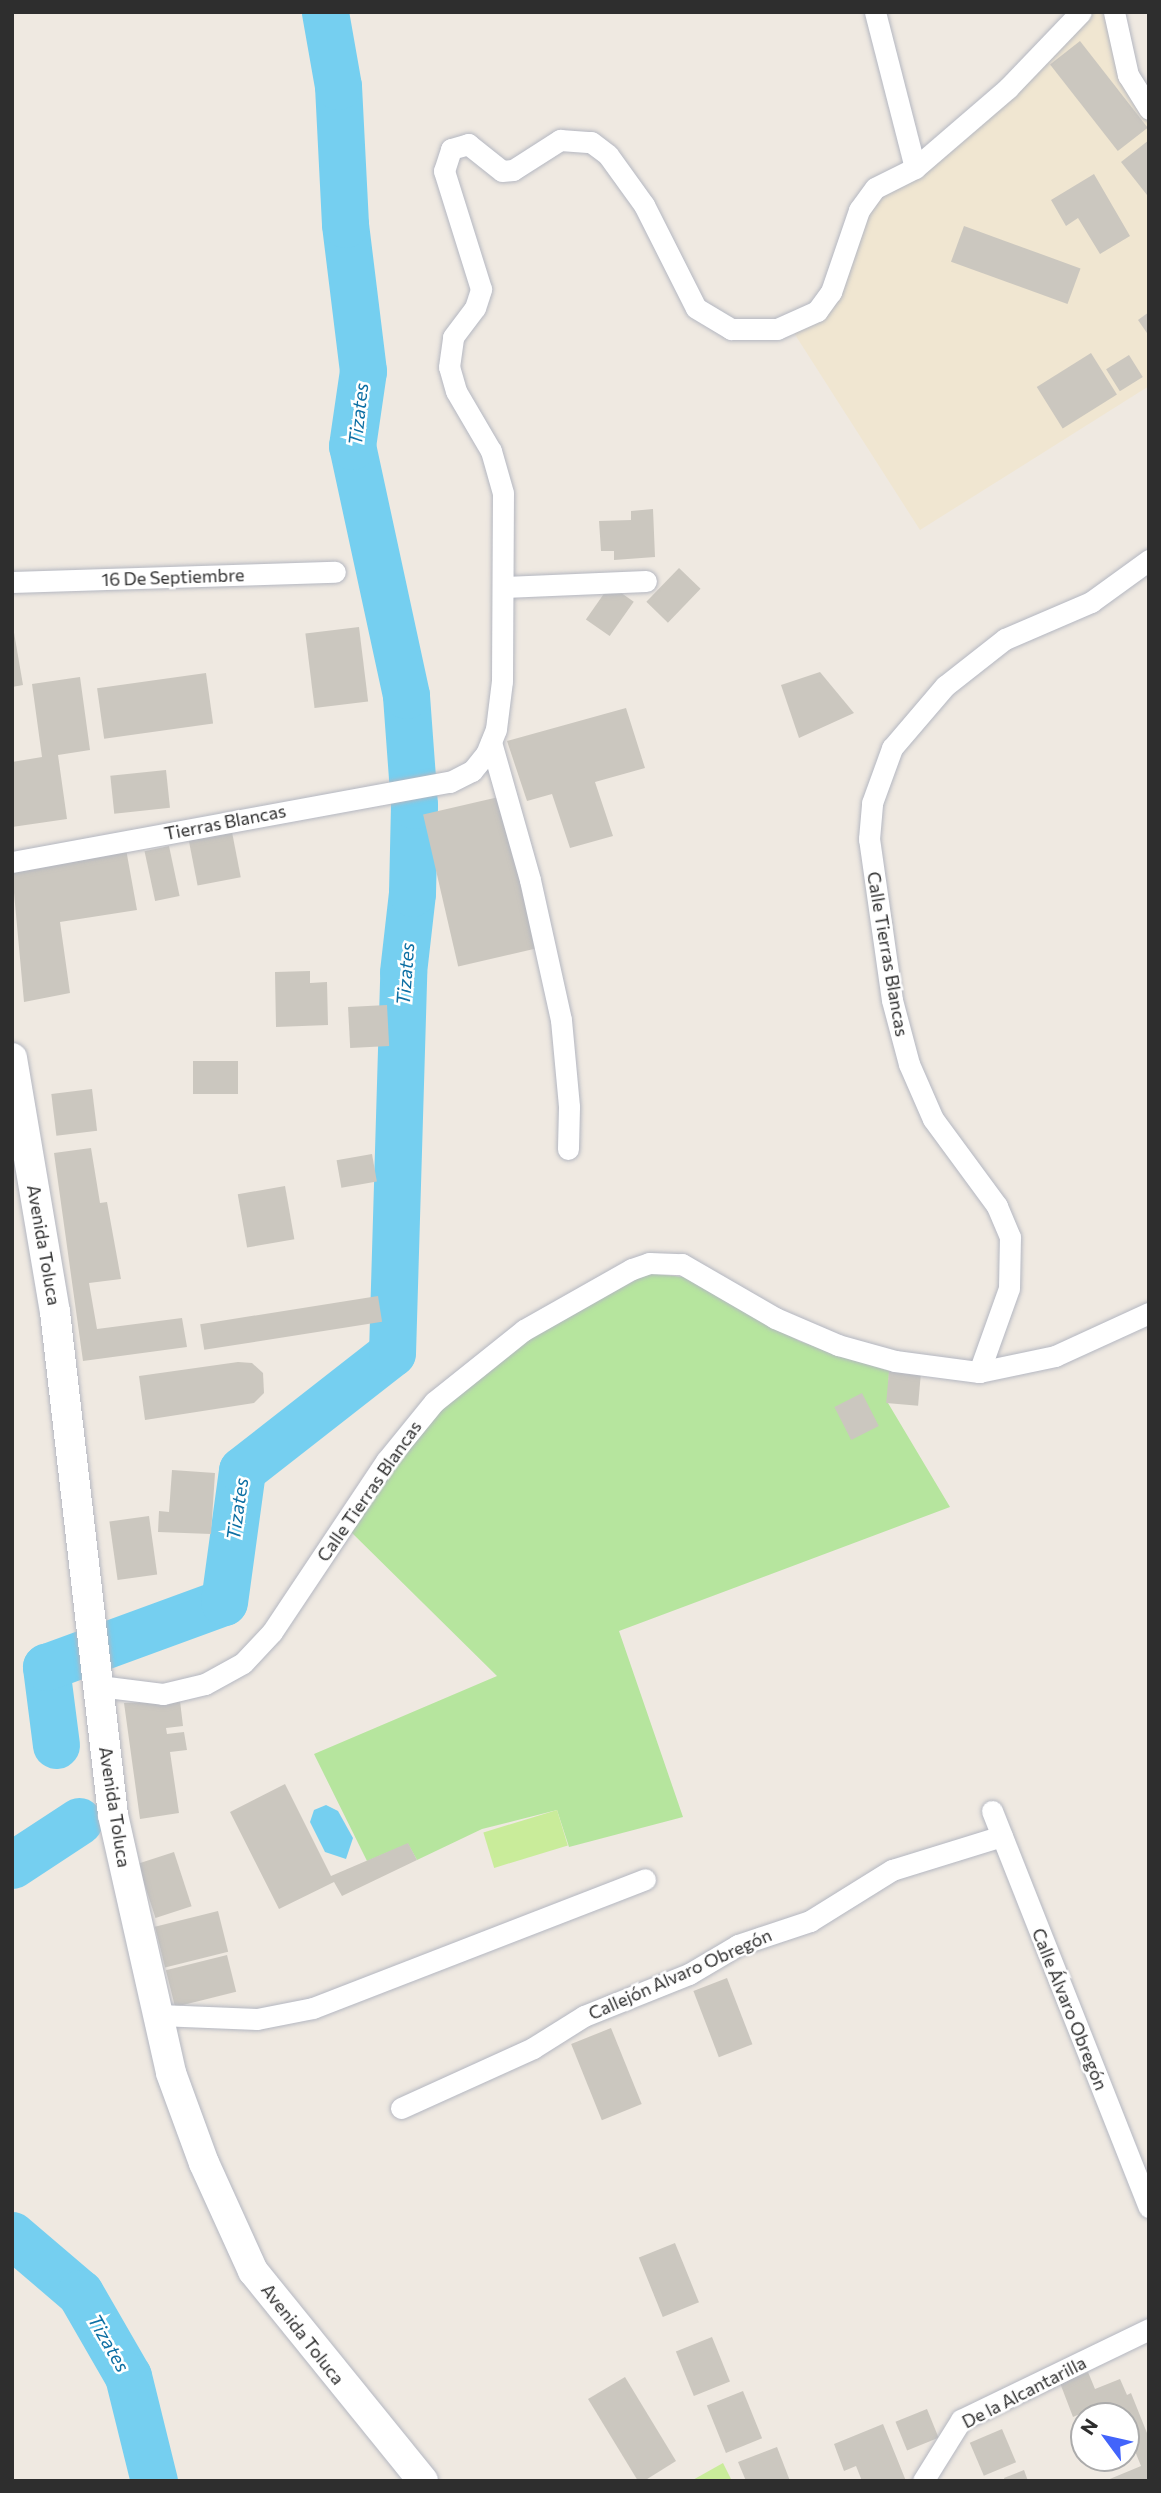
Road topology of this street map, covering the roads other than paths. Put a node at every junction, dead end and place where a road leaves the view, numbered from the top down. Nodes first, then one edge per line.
1 (874, 12) edge
2 (1081, 12) edge
3 (1114, 12) edge
4 (1149, 109) edge
5 (915, 168) junction
6 (1149, 560) edge
7 (335, 572) dead end
8 (646, 581) dead end
9 (12, 582) edge
10 (504, 587) junction
11 (491, 742) junction
12 (12, 862) edge
13 (12, 1058) edge
14 (568, 1149) dead end
15 (1149, 1313) edge
16 (979, 1372) junction
17 (99, 1685) junction
18 (992, 1811) dead end
19 (1002, 1836) junction
20 (645, 1880) dead end
21 (159, 2015) junction
22 (401, 2108) dead end
23 (1149, 2207) edge
24 (1149, 2329) edge
25 (423, 2481) edge
26 (923, 2481) edge

1 - 5 street
2 - 5 street
3 - 4 street
5 - 10 street
6 - 16 street, Calle Tierras Blancas
7 - 9 street, 16 De Septiembre
8 - 10 street
10 - 11 street
11 - 12 street, Tierras Blancas
11 - 14 street
13 - 17 street, Avenida Toluca
15 - 16 street
16 - 17 street, Calle Tierras Blancas
17 - 21 street, Avenida Toluca
18 - 19 street, Calle Álvaro Obregón
19 - 22 street, Callejón Alvaro Obregón
19 - 23 street, Calle Álvaro Obregón
20 - 21 street
21 - 25 street, Avenida Toluca
24 - 26 street, De la Alcantarilla

